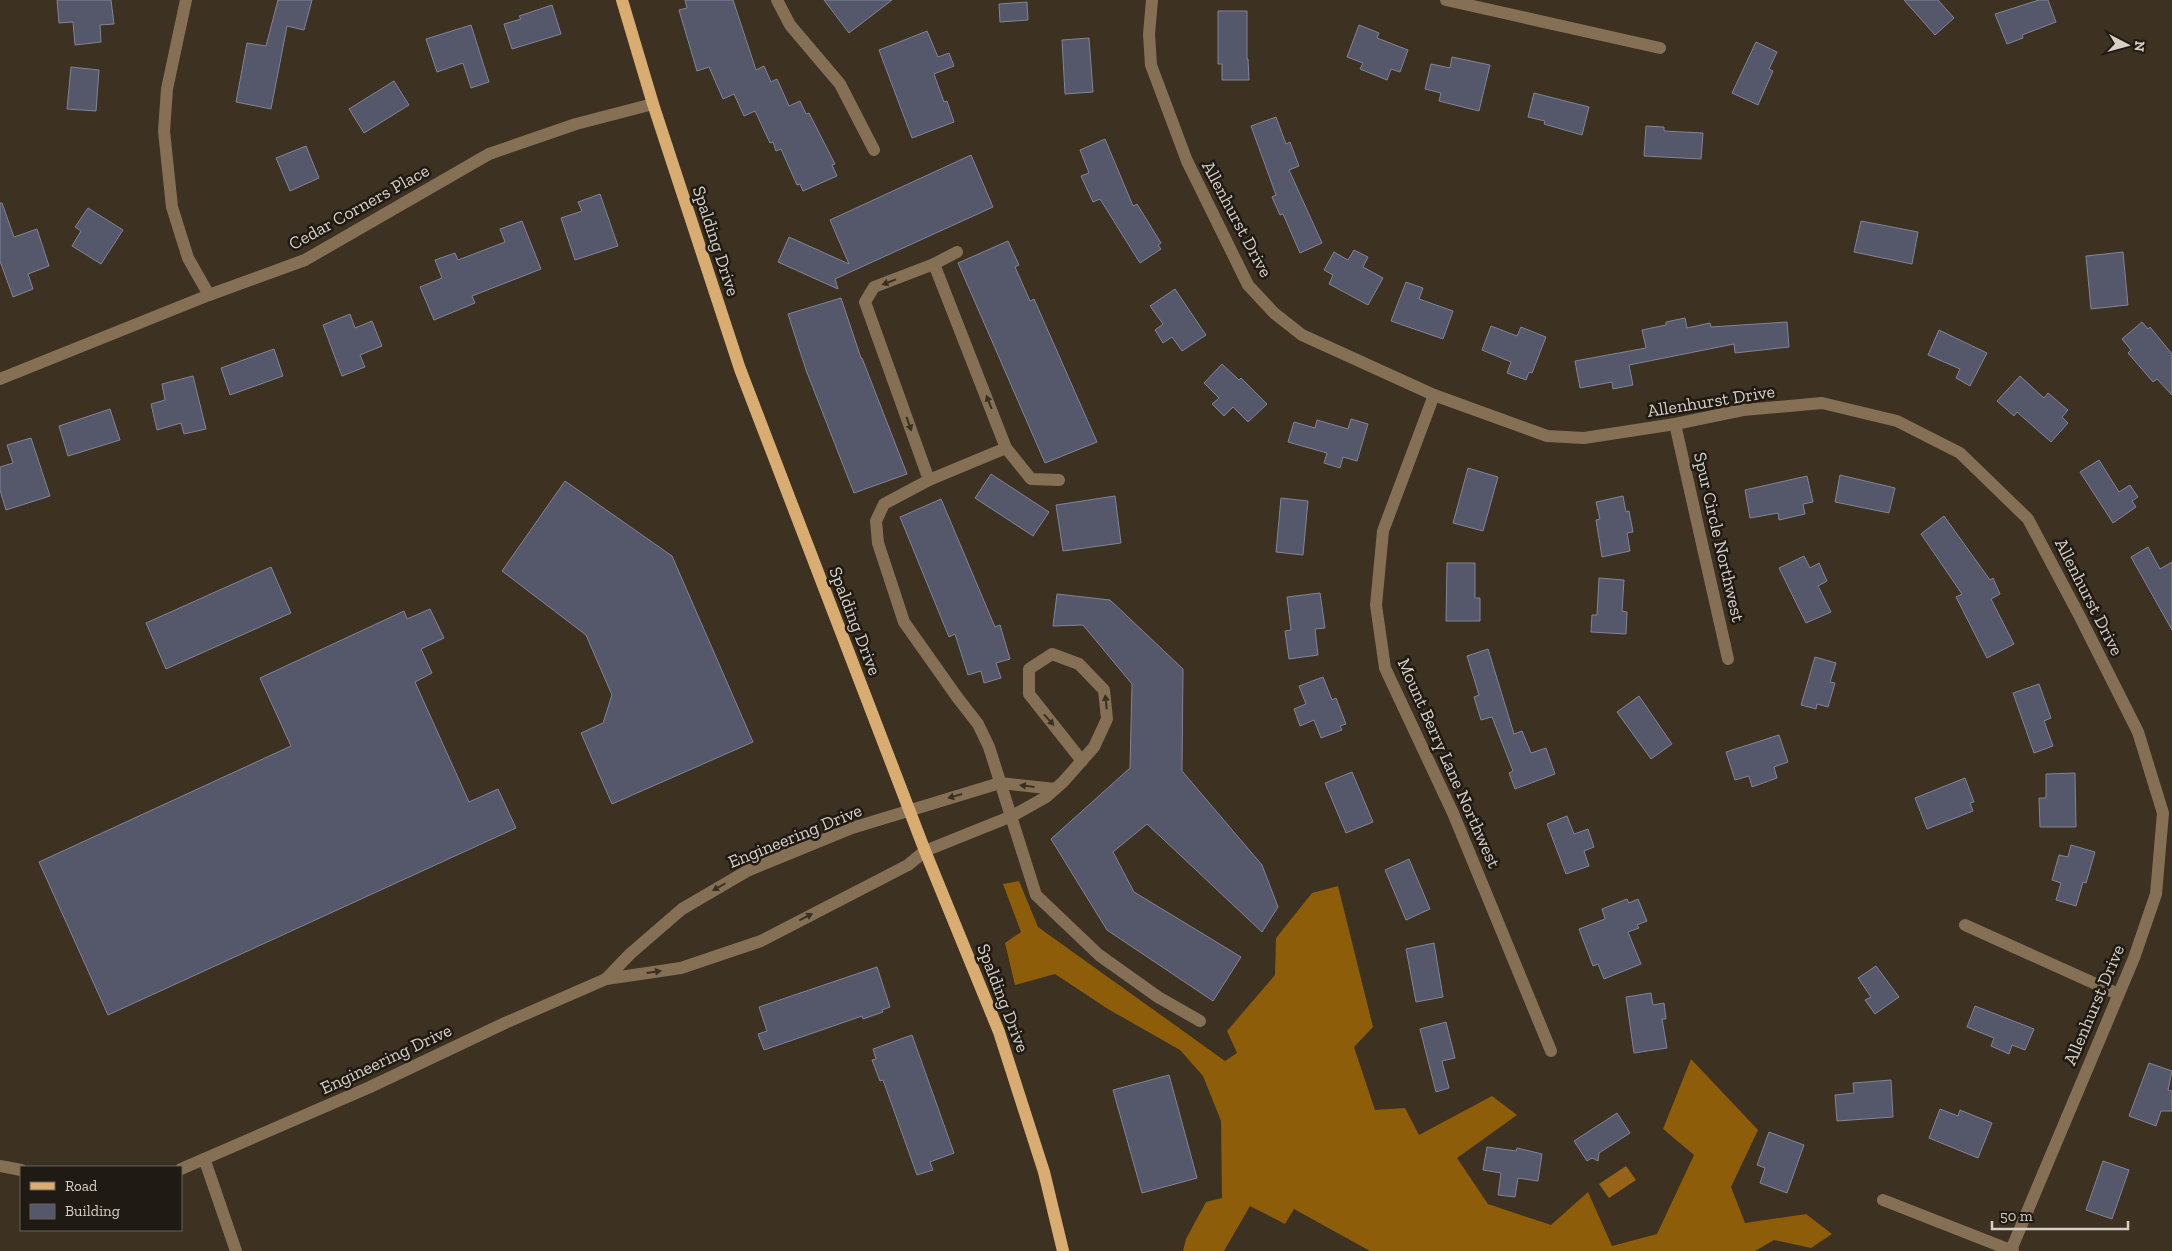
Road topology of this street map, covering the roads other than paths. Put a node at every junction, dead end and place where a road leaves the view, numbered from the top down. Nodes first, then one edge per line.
1 (186, 0) edge
2 (622, 0) edge
3 (777, 0) edge
4 (1152, 0) edge
5 (1446, 0) edge
6 (1660, 48) dead end
7 (653, 104) junction
8 (874, 150) dead end
9 (957, 252) dead end
10 (934, 264) junction
11 (208, 295) junction
12 (0, 379) edge
13 (1434, 395) junction
14 (1675, 424) junction
15 (1006, 448) junction
16 (929, 480) junction
17 (1059, 480) dead end
18 (1728, 659) dead end
19 (1082, 761) junction
20 (1000, 783) junction
21 (1055, 789) junction
22 (910, 810) junction
23 (1012, 816) junction
24 (926, 851) junction
25 (1965, 924) dead end
26 (606, 979) junction
27 (2118, 994) junction
28 (1200, 1021) dead end
29 (1551, 1051) dead end
30 (204, 1161) junction
31 (0, 1166) edge
32 (182, 1169) edge
33 (20, 1170) edge
34 (1883, 1200) dead end
35 (236, 1251) edge
36 (1062, 1251) edge
37 (2012, 1251) edge

1 - 11 street
2 - 7 main road, Spalding Drive
3 - 8 street
4 - 13 street, Allenhurst Drive
5 - 6 street
7 - 11 street, Cedar Corners Place
7 - 22 main road, Spalding Drive
9 - 10 street
15 -> 10 street
10 -> 16 street
11 - 12 street, Cedar Corners Place
13 - 14 street, Allenhurst Drive
13 - 29 street, Mount Berry Lane Northwest
14 - 18 street, Spur Circle Northwest
14 - 27 street, Allenhurst Drive
15 - 16 street
15 - 17 street
16 - 20 street
19 -> 19 street, Engineering Drive
19 - 21 street, Engineering Drive
21 -> 20 street
20 -> 22 street, Engineering Drive
20 - 23 street
21 - 23 street, Engineering Drive
22 - 24 main road, Spalding Drive
22 -> 26 street, Engineering Drive
23 - 24 street, Engineering Drive
23 - 28 street
26 -> 24 street, Engineering Drive
24 - 36 main road, Spalding Drive
25 - 27 street
26 - 30 street, Engineering Drive
27 - 37 street, Allenhurst Drive
30 - 32 street, Engineering Drive
30 - 35 street
31 - 33 street
34 - 37 street

